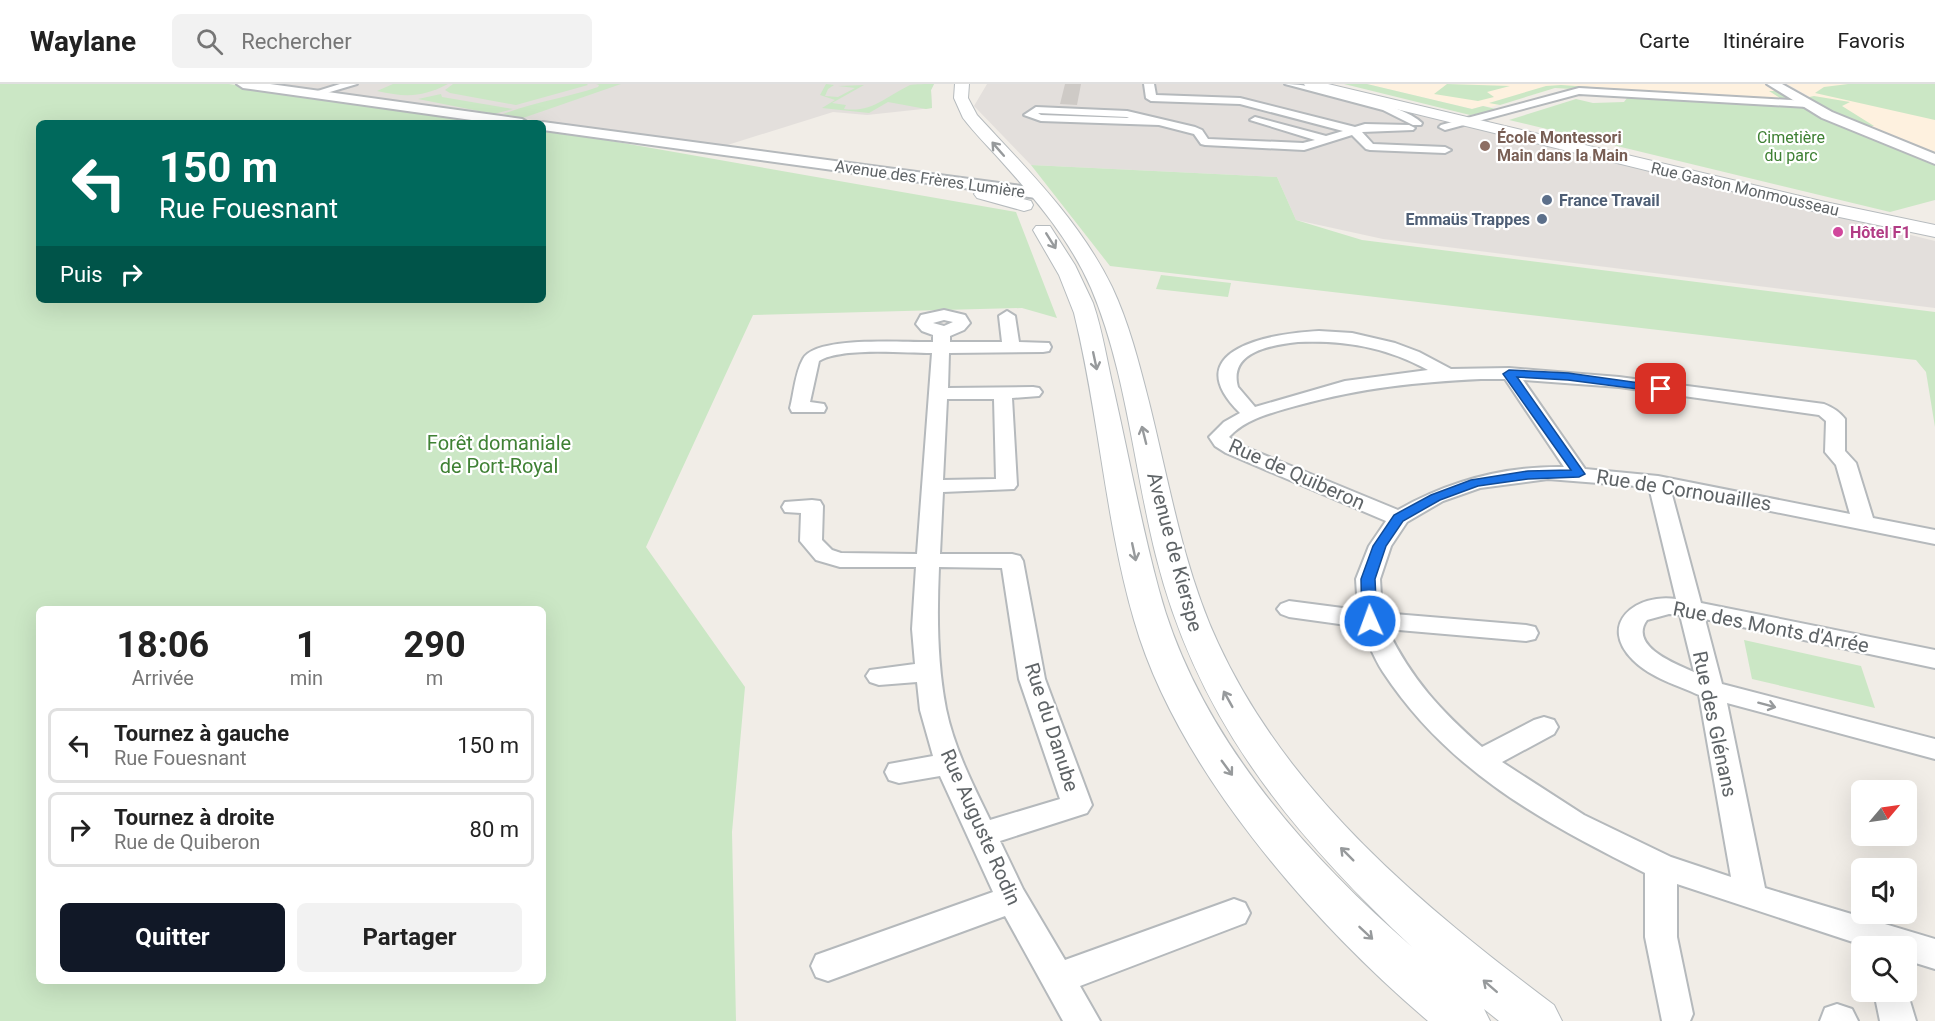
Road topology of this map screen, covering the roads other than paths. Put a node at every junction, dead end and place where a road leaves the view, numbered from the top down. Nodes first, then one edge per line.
1 (243, 84) edge
2 (352, 84) edge
3 (962, 84) edge
4 (1149, 84) edge
5 (1290, 84) edge
6 (1311, 84) edge
7 (1773, 84) edge
8 (1336, 85) edge
9 (945, 92) edge
10 (313, 94) junction
11 (1807, 104) junction
12 (1238, 116) dead end
13 (500, 120) edge
14 (1473, 121) junction
15 (1157, 122) junction
16 (546, 126) edge
17 (1445, 127) junction
18 (1416, 128) junction
19 (1354, 130) junction
20 (1434, 135) dead end
21 (1326, 140) junction
22 (1445, 150) dead end
23 (766, 156) junction
24 (1935, 159) edge
25 (997, 170) junction
26 (960, 183) junction
27 (983, 194) joint
28 (1023, 196) junction
29 (1935, 225) edge
30 (1935, 231) edge
31 (1007, 315) dead end
32 (941, 339) junction
33 (1011, 347) junction
34 (1043, 347) dead end
35 (1446, 374) junction
36 (1509, 374) junction
37 (1033, 392) dead end
38 (1003, 393) junction
39 (937, 394) junction
40 (817, 408) dead end
41 (1252, 414) junction
42 (1579, 474) junction
43 (1658, 482) junction
44 (933, 486) junction
45 (793, 507) dead end
46 (1399, 518) junction
47 (1863, 521) junction
48 (1935, 537) edge
49 (928, 562) junction
50 (1289, 609) dead end
51 (1689, 610) junction
52 (1370, 621) junction
53 (1526, 633) dead end
54 (1935, 659) edge
55 (928, 672) junction
56 (879, 675) dead end
57 (1711, 690) junction
58 (1544, 727) dead end
59 (1935, 749) edge
60 (1479, 761) junction
61 (949, 764) junction
62 (898, 772) dead end
63 (982, 835) junction
64 (1661, 866) junction
65 (1751, 897) junction
66 (1012, 899) junction
67 (1234, 913) dead end
68 (1863, 936) edge
69 (1917, 950) edge
70 (1935, 954) edge
71 (828, 966) dead end
72 (1057, 979) junction
73 (1893, 1002) edge
74 (1676, 1014) dead end
75 (1082, 1021) edge
76 (1464, 1021) edge
77 (1536, 1021) edge
78 (1898, 1021) edge

1 - 10 street
2 - 10 street
28 -> 3 main road
4 - 19 street
5 - 18 street
6 - 14 main road, Rue Gaston Monmousseau
7 - 11 street
8 - 14 main road, Rue Gaston Monmousseau
9 - 25 main road
10 - 13 street
11 - 14 street
11 - 24 street
12 - 21 street
14 - 17 street
14 - 29 main road, Rue Gaston Monmousseau
14 - 30 main road, Rue Gaston Monmousseau
15 - 15 street
15 - 21 street
16 - 23 street, Avenue des Frères Lumière
17 - 18 street
17 - 20 street
18 - 19 street
19 - 21 street
19 - 22 street
23 - 26 street, Avenue des Frères Lumière
23 - 27 street, Avenue des Frères Lumière
25 - 26 street
25 - 28 main road
26 - 28 street, Avenue des Frères Lumière
27 - 28 main road
28 -> 76 main road, Avenue de Kierspe
77 -> 28 main road, Avenue de Kierspe
31 - 33 street
32 - 33 street
32 - 39 street, Rue Auguste Rodin
32 - 40 street
33 - 34 street
35 - 36 street, Rue de Quiberon
35 - 41 street, Rue de Quiberon
35 - 41 street
36 - 42 street
36 - 47 street, Rue de Quiberon
37 - 38 street
38 - 39 street
38 - 44 street
39 - 44 street, Rue Auguste Rodin
41 - 46 street, Rue de Quiberon
42 - 43 street, Rue de Cornouailles
42 - 46 street, Rue de Cornouailles
43 - 47 street, Rue de Cornouailles
43 - 51 street, Rue des Glénans
44 - 49 street, Rue Auguste Rodin
45 - 49 street
46 - 52 street, Rue de Cornouailles
47 - 48 street, Rue de Cornouailles
49 - 55 street, Rue Auguste Rodin
49 - 63 street, Rue du Danube
50 - 52 street
51 - 54 street, Rue des Monts d'Arrée
51 - 57 street, Rue des Glénans
51 - 57 street, Rue des Monts d'Arrée
52 - 53 street
52 - 60 street, Rue de Cornouailles
55 - 56 street
55 - 61 street, Rue Auguste Rodin
57 -> 59 street, Rue des Monts d'Arrée
57 - 65 street, Rue des Glénans
58 - 60 street
60 - 64 street, Rue de Cornouailles
61 - 62 street
61 - 63 street, Rue Auguste Rodin
63 - 66 street, Rue Auguste Rodin
64 - 65 street, Rue de Cornouailles
64 - 74 street
65 - 68 street, Rue de Cornouailles
66 - 71 street
66 - 72 street, Rue Auguste Rodin
67 - 72 street
69 - 70 street, Rue de Cornouailles
72 - 75 street, Rue Auguste Rodin
73 - 78 street

